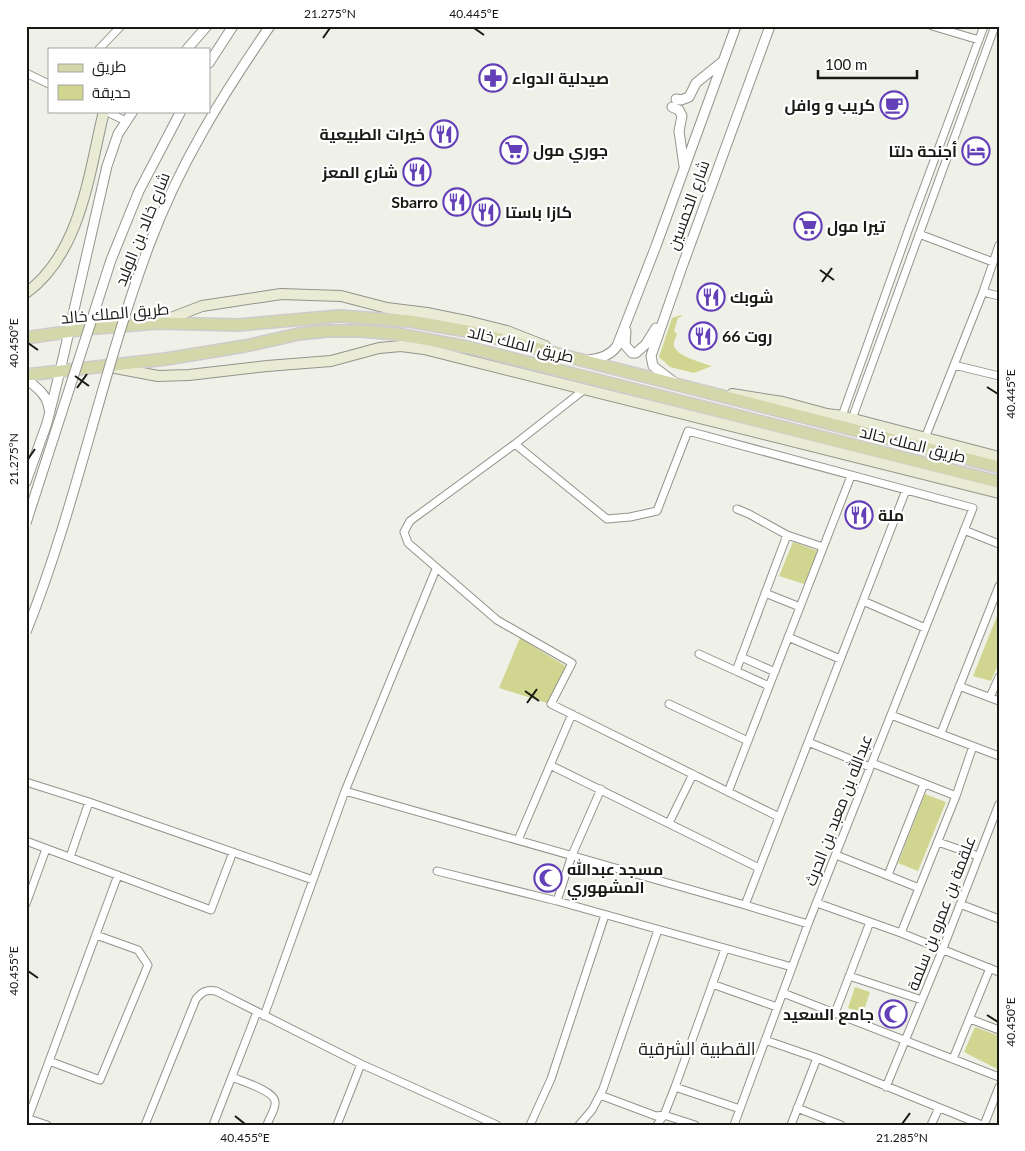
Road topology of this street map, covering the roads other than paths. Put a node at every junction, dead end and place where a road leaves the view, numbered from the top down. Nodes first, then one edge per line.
1 (121, 26) edge
2 (207, 26) edge
3 (234, 26) edge
4 (270, 26) edge
5 (736, 26) edge
6 (770, 26) edge
7 (932, 26) edge
8 (982, 27) edge
9 (996, 30) edge
10 (979, 40) junction
11 (100, 48) edge
12 (188, 48) edge
13 (722, 61) junction
14 (210, 62) edge
15 (26, 73) edge
16 (48, 84) edge
17 (104, 112) edge
18 (106, 112) edge
19 (131, 112) edge
20 (180, 112) edge
21 (126, 121) junction
22 (684, 169) junction
23 (919, 234) junction
24 (999, 245) edge
25 (993, 262) junction
26 (983, 292) junction
27 (26, 293) edge
28 (999, 296) edge
29 (666, 310) junction
30 (627, 320) junction
31 (158, 323) junction
32 (69, 332) junction
33 (26, 338) edge
34 (581, 360) junction
35 (954, 365) junction
36 (109, 367) junction
37 (60, 371) junction
38 (999, 376) edge
39 (26, 377) edge
40 (678, 385) junction
41 (585, 389) junction
42 (847, 418) junction
43 (46, 423) junction
44 (925, 438) junction
45 (515, 444) junction
46 (999, 457) edge
47 (999, 467) edge
48 (851, 476) junction
49 (26, 482) edge
50 (999, 482) edge
51 (906, 490) junction
52 (999, 494) edge
53 (737, 509) dead end
54 (26, 523) edge
55 (964, 530) junction
56 (787, 535) junction
57 (999, 544) edge
58 (824, 547) junction
59 (436, 569) junction
60 (999, 586) edge
61 (765, 593) junction
62 (997, 598) edge
63 (863, 602) junction
64 (800, 607) junction
65 (925, 628) junction
66 (26, 632) edge
67 (788, 637) junction
68 (699, 654) dead end
69 (741, 657) junction
70 (840, 659) junction
71 (736, 671) junction
72 (775, 672) junction
73 (999, 677) edge
74 (769, 686) junction
75 (959, 686) junction
76 (990, 697) junction
77 (999, 701) edge
78 (669, 704) dead end
79 (572, 714) junction
80 (891, 715) junction
81 (941, 733) junction
82 (748, 741) junction
83 (808, 742) junction
84 (973, 746) junction
85 (999, 756) edge
86 (550, 765) junction
87 (871, 765) junction
88 (693, 774) junction
89 (26, 782) edge
90 (924, 784) junction
91 (345, 790) junction
92 (601, 790) junction
93 (728, 792) junction
94 (956, 796) junction
95 (89, 802) junction
96 (999, 804) edge
97 (779, 817) junction
98 (669, 823) junction
99 (518, 840) junction
100 (26, 842) edge
101 (938, 842) junction
102 (46, 849) junction
103 (233, 852) junction
104 (572, 855) junction
105 (836, 855) junction
106 (978, 856) junction
107 (70, 858) junction
108 (759, 868) junction
109 (436, 871) dead end
110 (888, 875) junction
111 (118, 876) junction
112 (313, 880) junction
113 (919, 888) junction
114 (558, 901) junction
115 (817, 903) junction
116 (26, 904) edge
117 (960, 904) junction
118 (745, 905) junction
119 (605, 915) junction
120 (999, 918) edge
121 (870, 922) junction
122 (808, 924) junction
123 (658, 930) junction
124 (901, 933) junction
125 (96, 934) junction
126 (725, 949) junction
127 (942, 951) junction
128 (792, 967) junction
129 (990, 968) junction
130 (999, 972) edge
131 (849, 976) junction
132 (712, 984) junction
133 (783, 993) junction
134 (922, 1000) junction
135 (778, 1007) junction
136 (257, 1012) junction
137 (834, 1013) junction
138 (264, 1016) junction
139 (970, 1019) junction
140 (999, 1030) edge
141 (765, 1040) junction
142 (905, 1040) junction
143 (817, 1058) junction
144 (953, 1059) junction
145 (49, 1061) junction
146 (361, 1064) junction
147 (232, 1077) junction
148 (999, 1077) edge
149 (675, 1087) junction
150 (886, 1087) junction
151 (999, 1087) edge
152 (600, 1095) junction
153 (797, 1108) junction
154 (939, 1108) junction
155 (740, 1109) junction
156 (664, 1115) junction
157 (27, 1118) edge
158 (47, 1125) edge
159 (144, 1125) edge
160 (213, 1125) edge
161 (267, 1125) edge
162 (337, 1125) edge
163 (497, 1125) edge
164 (530, 1125) edge
165 (579, 1125) edge
166 (657, 1125) edge
167 (695, 1125) edge
168 (734, 1125) edge
169 (791, 1125) edge
170 (841, 1125) edge
171 (931, 1125) edge
172 (983, 1125) edge

1 - 11 street
2 - 12 street
3 - 14 street
4 - 66 street, شارع خالد بن الوليد, bridge
5 - 13 street, شارع الخمسين
6 - 29 street, شارع الخمسين
7 - 10 street
8 - 10 street
9 - 23 street
10 - 42 street
13 - 22 street, شارع الخمسين
13 - 22 street
15 - 16 street
17 - 27 main road
18 - 21 street
19 - 21 street
20 - 54 street, bridge
21 - 32 street
22 - 30 street, شارع الخمسين
23 - 25 street
23 - 42 street
24 - 25 street
25 - 26 street
26 - 28 street
26 - 35 street
29 - 30 street
29 - 40 street, شارع الخمسين
30 - 34 street, شارع الخمسين
31 - 32 main road, طريق الملك خالد
31 - 34 main road, طريق الملك خالد
31 - 34 main road
32 - 33 main road, طريق الملك خالد
32 - 37 street
34 - 40 main road, طريق الملك خالد
35 - 38 street
35 - 44 street
36 - 37 main road, طريق الملك خالد
36 - 41 main road
36 - 50 main road, طريق الملك خالد
37 - 39 main road, طريق الملك خالد
37 - 43 street
39 - 43 street
40 - 42 main road
40 - 47 main road, طريق الملك خالد
41 - 45 street
41 - 52 main road
42 - 44 main road
43 - 49 street
44 - 46 main road
45 - 48 street
45 - 59 street
48 - 51 street
48 - 58 street
51 - 55 street, عبدالله بن معبد بن الحرث
51 - 63 street
53 - 56 street
55 - 57 street
55 - 65 street, عبدالله بن معبد بن الحرث
56 - 58 street
56 - 61 street
58 - 64 street
59 - 79 street
59 - 91 street
60 - 62 street
61 - 64 street
61 - 69 street
62 - 75 street
63 - 65 street
63 - 70 street
64 - 67 street
65 - 80 street, عبدالله بن معبد بن الحرث
67 - 70 street
67 - 72 street
68 - 71 street
69 - 71 street
69 - 72 street
70 - 83 street
71 - 74 street
72 - 74 street
73 - 76 street
74 - 82 street
75 - 76 street
75 - 81 street
76 - 77 street
78 - 82 street
79 - 86 street
79 - 88 street
80 - 81 street
80 - 87 street, عبدالله بن معبد بن الحرث
81 - 84 street
82 - 93 street
83 - 87 street
83 - 97 street
84 - 85 street
84 - 94 street
86 - 92 street
86 - 99 street
87 - 90 street
87 - 105 street, عبدالله بن معبد بن الحرث
88 - 93 street
88 - 98 street
89 - 95 street
90 - 94 street
90 - 110 street
91 - 99 street
91 - 112 street
92 - 98 street
92 - 104 street
93 - 97 street
94 - 101 street
95 - 103 street
95 - 107 street
96 - 106 street, علقمة بن عمرو بن سلمة
97 - 108 street
98 - 108 street
99 - 104 street
100 - 102 street
101 - 106 street
101 - 113 street
102 - 107 street
102 - 116 street
103 - 111 street
103 - 112 street
104 - 114 street
104 - 118 street
105 - 110 street
105 - 115 street, عبدالله بن معبد بن الحرث
106 - 117 street, علقمة بن عمرو بن سلمة
107 - 111 street
108 - 118 street
109 - 114 street
110 - 113 street
111 - 125 street
112 - 138 street
113 - 124 street
114 - 119 street
115 - 121 street
115 - 122 street, عبدالله بن معبد بن الحرث
117 - 120 street
117 - 127 street, علقمة بن عمرو بن سلمة
118 - 122 street
119 - 123 street
119 - 164 street
121 - 124 street
121 - 131 street
122 - 128 street, عبدالله بن معبد بن الحرث
123 - 126 street
123 - 152 street
124 - 127 street
125 - 145 street
125 - 145 street
126 - 128 street
126 - 132 street
127 - 129 street
127 - 134 street, علقمة بن عمرو بن سلمة
128 - 133 street, عبدالله بن معبد بن الحرث
129 - 130 street
129 - 139 street
131 - 134 street
131 - 137 street
132 - 135 street
132 - 149 street
133 - 135 street, عبدالله بن معبد بن الحرث
133 - 137 street
134 - 142 street, علقمة بن عمرو بن سلمة
135 - 141 street, عبدالله بن معبد بن الحرث
136 - 138 street
136 - 147 street
136 - 159 street
137 - 142 street
138 - 146 street
139 - 140 street
139 - 144 street
141 - 143 street
141 - 155 street, عبدالله بن معبد بن الحرث
142 - 144 street
142 - 150 street, علقمة بن عمرو بن سلمة
143 - 150 street
143 - 153 street
144 - 148 street
145 - 157 street
146 - 162 street
146 - 163 street
147 - 160 street
147 - 161 street
149 - 155 street
149 - 156 street
150 - 154 street
151 - 172 street
152 - 156 street
152 - 165 street
153 - 169 street
153 - 170 street
154 - 171 street
154 - 172 street
155 - 168 street, عبدالله بن معبد بن الحرث
156 - 166 street
156 - 167 street
157 - 158 street

